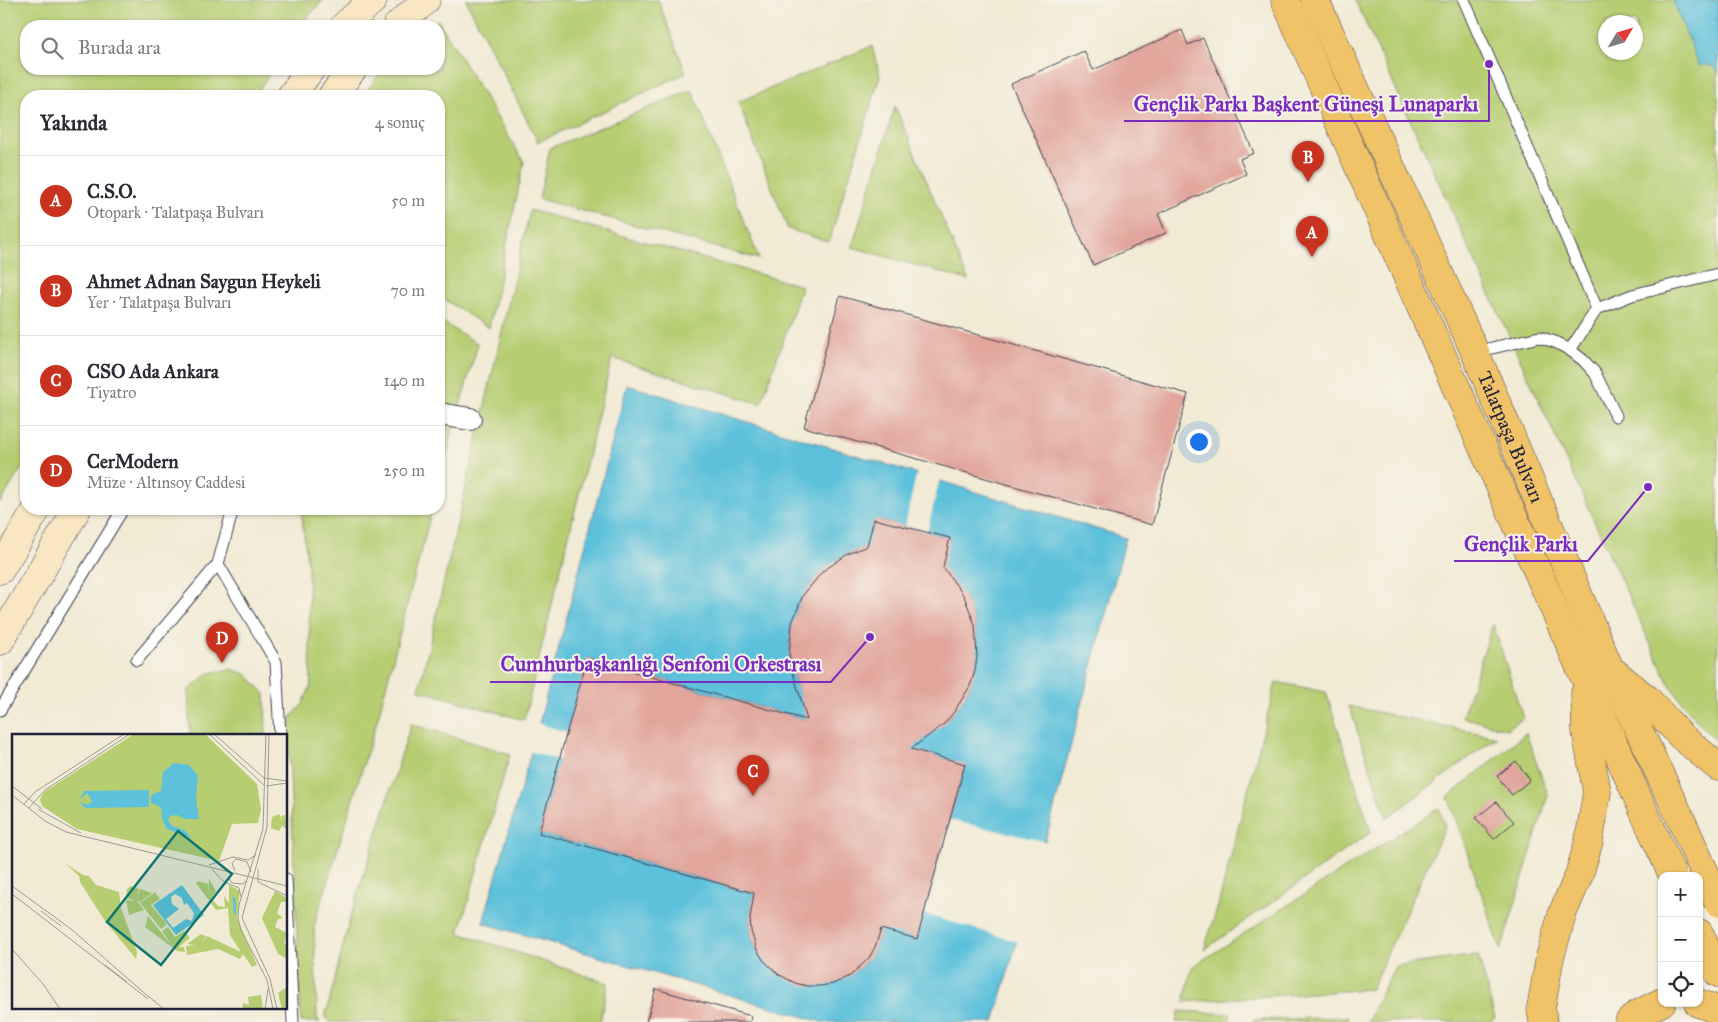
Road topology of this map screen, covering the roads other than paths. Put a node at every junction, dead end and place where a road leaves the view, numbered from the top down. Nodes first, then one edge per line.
1 (373, 0) edge
2 (426, 0) edge
3 (1286, 0) edge
4 (1315, 0) edge
5 (1464, 0) edge
6 (351, 20) edge
7 (404, 20) edge
8 (307, 75) edge
9 (348, 75) edge
10 (295, 90) edge
11 (336, 90) edge
12 (1718, 274) edge
13 (1597, 309) junction
14 (1570, 350) junction
15 (1475, 352) junction
16 (445, 415) edge
17 (1616, 416) dead end
18 (470, 418) dead end
19 (33, 515) edge
20 (74, 515) edge
21 (119, 515) edge
22 (231, 515) edge
23 (218, 564) junction
24 (0, 570) edge
25 (0, 641) edge
26 (137, 660) dead end
27 (1610, 669) junction
28 (1584, 678) junction
29 (0, 710) edge
30 (280, 734) edge
31 (1718, 767) edge
32 (1671, 872) edge
33 (1718, 902) edge
34 (288, 920) edge
35 (1703, 941) edge
36 (1718, 973) edge
37 (1658, 1003) edge
38 (1703, 1005) edge
39 (1718, 1010) edge
40 (293, 1022) edge
41 (1543, 1022) edge
42 (1629, 1022) edge

1 - 6 street
2 - 7 street
3 - 28 main road, Talatpaşa Bulvarı
4 - 15 main road, Talatpaşa Bulvarı
5 - 13 lane
8 - 10 street
9 - 11 street
12 - 13 lane
13 - 14 lane
14 - 15 lane
14 - 17 lane
15 - 27 main road, Talatpaşa Bulvarı
16 - 18 street
19 - 24 street
20 - 25 street
21 - 29 lane
22 - 23 lane
23 - 26 lane
23 - 30 lane
27 - 31 main road
27 - 33 main road, Talatpaşa Bulvarı, bridge
28 - 32 main road, Talatpaşa Bulvarı, bridge
28 - 41 main road
34 - 40 lane
35 - 36 main road
37 - 42 main road
38 - 39 main road

